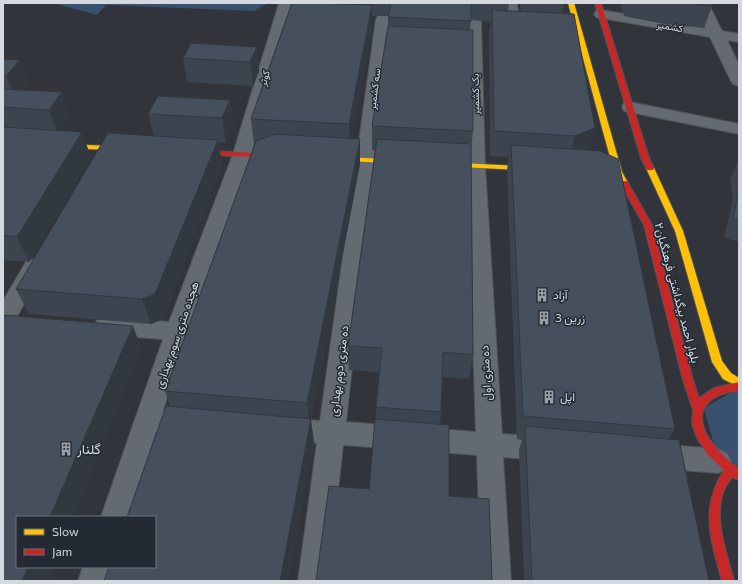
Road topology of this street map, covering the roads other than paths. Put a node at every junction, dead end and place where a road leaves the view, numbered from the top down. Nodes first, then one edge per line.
1 (510, 3) edge
2 (571, 3) edge
3 (701, 3) edge
4 (599, 9) edge
5 (289, 11) edge
6 (383, 19) dead end
7 (512, 24) junction
8 (526, 24) edge
9 (562, 26) edge
10 (576, 27) junction
11 (717, 35) junction
12 (739, 38) edge
13 (739, 81) edge
14 (630, 107) junction
15 (739, 129) edge
16 (3, 143) edge
17 (102, 148) junction
18 (141, 149) edge
19 (179, 151) edge
20 (242, 154) junction
21 (288, 156) edge
22 (319, 158) edge
23 (365, 160) junction
24 (413, 162) edge
25 (437, 164) edge
26 (476, 166) junction
27 (90, 168) edge
28 (544, 169) edge
29 (43, 250) edge
30 (3, 319) edge
31 (28, 320) edge
32 (83, 324) edge
33 (177, 331) junction
34 (739, 385) edge
35 (698, 409) junction
36 (148, 420) junction
37 (216, 425) edge
38 (262, 428) edge
39 (331, 433) junction
40 (489, 444) junction
41 (576, 450) edge
42 (632, 454) edge
43 (729, 468) edge
44 (115, 516) edge
45 (98, 568) edge
46 (93, 581) edge
47 (313, 581) edge
48 (496, 581) edge
49 (728, 581) edge

1 - 7 street
2 - 10 main road, بلوار احمد بیگداشتی فرهنگیان۲
3 - 11 street
4 - 11 street, کشمیر
4 - 14 main road, بلوار احمد بیگداشتی فرهنگیان۲
5 - 20 street, کوثر
6 - 23 street, سه کشمیر
7 - 8 street
7 - 26 street, یک کشمیر
9 - 10 street
10 - 35 main road, بلوار احمد بیگداشتی فرهنگیان۲
11 - 12 street, کشمیر
11 - 13 street
14 - 15 street
14 - 34 main road, بلوار احمد بیگداشتی فرهنگیان۲
16 - 17 main road
17 - 18 main road
17 - 27 street
19 - 20 main road
20 - 21 main road
20 - 33 street, هجده متری سوم بهداری
22 - 23 main road
23 - 24 main road
23 - 39 street, ده متری دوم بهداری
25 - 26 main road
26 - 28 main road
26 - 40 street, ده متری اول
29 - 30 street
30 - 31 street
32 - 33 street
33 - 36 street, هجده متری سوم بهداری
34 - 35 main road
35 - 43 main road, بلوار احمد بیگداشتی فرهنگیان۲
36 - 37 street
36 - 44 street, هجده متری سوم بهداری
38 - 39 street
39 - 40 street
39 - 47 street, ده متری دوم بهداری
40 - 41 street
40 - 48 street, ده متری اول
42 - 43 street
43 - 49 main road
45 - 46 street

